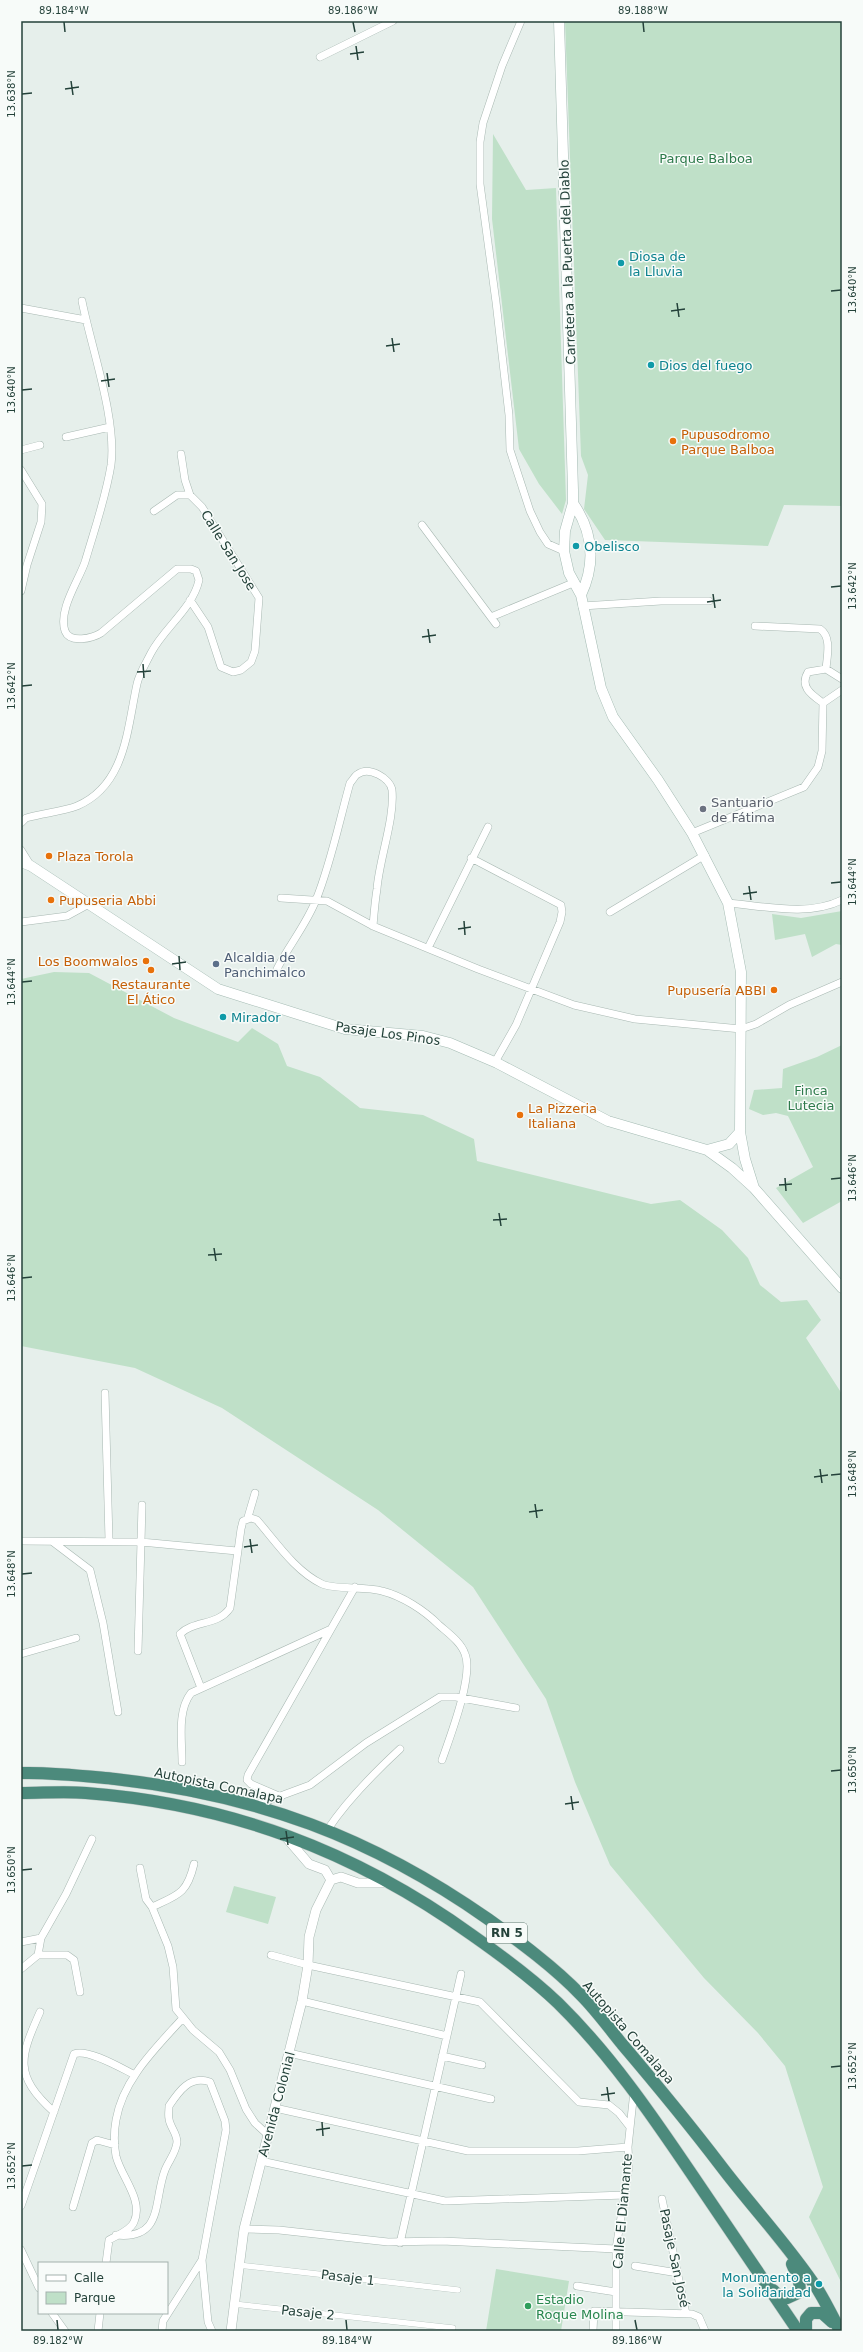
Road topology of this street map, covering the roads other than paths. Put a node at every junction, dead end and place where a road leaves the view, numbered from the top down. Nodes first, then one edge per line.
1 (393, 21) edge
2 (521, 21) edge
3 (559, 21) edge
4 (320, 57) dead end
5 (82, 301) dead end
6 (21, 308) edge
7 (86, 320) junction
8 (110, 427) junction
9 (66, 437) dead end
10 (40, 445) dead end
11 (21, 450) edge
12 (181, 454) dead end
13 (21, 470) edge
14 (190, 494) junction
15 (573, 503) junction
16 (154, 511) dead end
17 (422, 525) dead end
18 (564, 551) junction
19 (573, 583) junction
20 (21, 591) edge
21 (580, 595) junction
22 (190, 600) junction
23 (709, 601) dead end
24 (582, 606) junction
25 (491, 617) junction
26 (496, 624) dead end
27 (755, 626) dead end
28 (826, 669) junction
29 (842, 679) edge
30 (842, 690) edge
31 (823, 703) junction
32 (21, 823) edge
33 (488, 827) dead end
34 (692, 833) junction
35 (21, 850) edge
36 (705, 855) junction
37 (471, 858) junction
38 (21, 862) edge
39 (32, 866) junction
40 (281, 898) dead end
41 (316, 900) junction
42 (842, 900) edge
43 (728, 903) junction
44 (89, 904) junction
45 (610, 912) dead end
46 (21, 922) edge
47 (373, 926) junction
48 (428, 948) junction
49 (277, 969) dead end
50 (842, 982) edge
51 (532, 988) junction
52 (741, 1029) junction
53 (495, 1062) junction
54 (740, 1132) junction
55 (707, 1150) junction
56 (754, 1188) junction
57 (842, 1288) edge
58 (105, 1393) dead end
59 (255, 1493) dead end
60 (142, 1505) dead end
61 (248, 1517) junction
62 (109, 1540) junction
63 (21, 1541) edge
64 (53, 1542) junction
65 (141, 1542) junction
66 (237, 1551) junction
67 (355, 1587) junction
68 (329, 1630) junction
69 (76, 1638) dead end
70 (138, 1651) dead end
71 (21, 1654) edge
72 (200, 1688) junction
73 (461, 1698) junction
74 (516, 1708) dead end
75 (118, 1712) dead end
76 (400, 1750) dead end
77 (442, 1760) dead end
78 (182, 1762) dead end
79 (21, 1773) edge
80 (21, 1793) edge
81 (281, 1797) junction
82 (256, 1805) junction
83 (328, 1829) junction
84 (285, 1835) junction
85 (92, 1839) dead end
86 (194, 1864) dead end
87 (140, 1868) dead end
88 (331, 1880) junction
89 (392, 1882) junction
90 (152, 1907) junction
91 (41, 1938) junction
92 (21, 1942) edge
93 (38, 1955) junction
94 (271, 1955) dead end
95 (308, 1966) junction
96 (21, 1970) edge
97 (461, 1974) dead end
98 (80, 1992) dead end
99 (455, 1997) junction
100 (302, 2001) junction
101 (40, 2012) dead end
102 (182, 2019) junction
103 (447, 2036) junction
104 (289, 2053) junction
105 (442, 2056) junction
106 (482, 2065) dead end
107 (134, 2074) junction
108 (435, 2087) junction
109 (634, 2090) junction
110 (491, 2100) dead end
111 (275, 2108) junction
112 (54, 2112) junction
113 (630, 2127) junction
114 (268, 2135) junction
115 (423, 2142) junction
116 (115, 2145) junction
117 (628, 2147) junction
118 (261, 2161) junction
119 (411, 2194) junction
120 (625, 2195) junction
121 (662, 2199) dead end
122 (21, 2206) edge
123 (73, 2207) dead end
124 (244, 2229) junction
125 (116, 2235) junction
126 (400, 2243) junction
127 (783, 2244) junction
128 (616, 2249) junction
129 (21, 2250) edge
130 (202, 2260) junction
131 (106, 2262) edge
132 (238, 2265) junction
133 (636, 2266) dead end
134 (678, 2273) junction
135 (760, 2275) junction
136 (38, 2286) edge
137 (577, 2286) dead end
138 (458, 2290) dead end
139 (616, 2292) junction
140 (234, 2304) junction
141 (168, 2313) edge
142 (616, 2313) junction
143 (53, 2314) edge
144 (100, 2314) edge
145 (167, 2314) edge
146 (686, 2314) junction
147 (454, 2328) dead end
148 (65, 2331) edge
149 (98, 2331) edge
150 (162, 2331) edge
151 (212, 2331) edge
152 (231, 2331) edge
153 (593, 2331) edge
154 (616, 2331) edge
155 (705, 2331) edge
156 (798, 2331) edge
157 (806, 2331) edge
158 (840, 2331) edge

1 - 4 street
2 - 18 street
3 - 15 main road, Carretera a la Puerta del Diablo
5 - 7 street
6 - 7 street
7 - 8 street
8 - 9 street
8 - 22 street
10 - 11 street
12 - 14 street
13 - 20 street
14 - 16 street
14 - 22 street, Calle San Jose
15 - 18 main road, Carretera a la Puerta del Diablo
15 - 21 main road, Carretera a la Puerta del Diablo
17 - 25 street
18 - 19 main road, Carretera a la Puerta del Diablo
19 - 21 main road, Carretera a la Puerta del Diablo
19 - 25 street
21 - 24 main road, Carretera a la Puerta del Diablo
22 - 32 street
23 - 24 street
24 - 34 main road, Carretera a la Puerta del Diablo
25 - 26 street
27 - 28 street
28 - 29 street
28 - 31 street
30 - 31 street
31 - 34 street
33 - 37 street
34 - 36 main road, Carretera a la Puerta del Diablo
35 - 39 street
36 - 43 main road, Carretera a la Puerta del Diablo
36 - 45 street
37 - 48 street
37 - 51 street
38 - 39 main road, Pasaje Los Pinos
39 - 44 main road, Pasaje Los Pinos
40 - 41 street
41 - 47 street
41 - 47 street
41 - 49 street
42 - 43 street
43 - 52 main road, Carretera a la Puerta del Diablo
44 - 46 street
44 - 53 main road, Pasaje Los Pinos
47 - 48 street
48 - 51 street
50 - 52 street
51 - 52 street
51 - 53 street
52 - 54 main road, Carretera a la Puerta del Diablo
53 - 55 main road, Pasaje Los Pinos
54 - 55 main road
54 - 56 main road, Carretera a la Puerta del Diablo
55 - 56 main road, Pasaje Los Pinos
56 - 57 main road, Pasaje Los Pinos
58 - 62 street
59 - 61 street
60 - 65 street
61 - 66 street
61 - 67 street
62 - 64 street
62 - 65 street
63 - 64 street
64 - 75 street
65 - 66 street
65 - 70 street
66 - 72 street
67 - 68 street
67 - 73 street
68 - 72 street
68 - 81 street
69 - 71 street
72 - 78 street
73 - 74 street
73 - 77 street
73 - 81 street
76 - 83 street
79 - 82 highway, Autopista Comalapa / RN 5
80 - 84 highway, RN 5
81 - 82 street
82 - 83 highway, Autopista Comalapa / RN 5
83 - 127 highway, Autopista Comalapa / RN 5
84 - 88 street
84 - 89 highway, RN 5
85 - 91 street
86 - 90 street
87 - 90 street
88 - 89 street
88 - 95 street, Avenida Colonial
89 - 109 highway, RN 5
90 - 102 street
91 - 92 street
91 - 93 street
93 - 96 street
93 - 98 street
94 - 95 street
95 - 99 street
95 - 100 street, Avenida Colonial
97 - 99 street
99 - 103 street
99 - 113 street
100 - 103 street
100 - 104 street, Avenida Colonial
101 - 112 street
102 - 107 street
102 - 114 street
103 - 105 street
104 - 108 street
104 - 111 street, Avenida Colonial
105 - 106 street
105 - 108 street
107 - 112 street
107 - 116 street
108 - 110 street
108 - 115 street
109 - 113 street, Calle El Diamante
109 - 135 highway, RN 5
111 - 114 street, Avenida Colonial
111 - 115 street
112 - 122 street
113 - 117 street, Calle El Diamante
114 - 118 street, Avenida Colonial
115 - 117 street
115 - 119 street
116 - 123 street
116 - 125 street
117 - 120 street, Calle El Diamante
118 - 119 street
118 - 124 street, Avenida Colonial
119 - 120 street
119 - 126 street
120 - 128 street, Calle El Diamante
121 - 134 street, Pasaje San José
124 - 126 street
124 - 132 street, Avenida Colonial
125 - 130 street
125 - 131 street
126 - 128 street
127 - 135 highway
127 - 158 highway, Autopista Comalapa / RN 5
128 - 139 street, Calle El Diamante
129 - 136 street
130 - 141 street
130 - 151 street
132 - 138 street, Pasaje 1
132 - 140 street, Avenida Colonial
133 - 134 street
134 - 146 street, Pasaje San José
135 - 156 highway, RN 5
137 - 139 street
139 - 142 street, Calle El Diamante
140 - 147 street, Pasaje 2
140 - 152 street, Avenida Colonial
142 - 146 street
142 - 153 street
142 - 154 street, Calle El Diamante
143 - 148 street
144 - 149 street
145 - 150 street
146 - 155 street, Pasaje San José
157 - 158 highway

